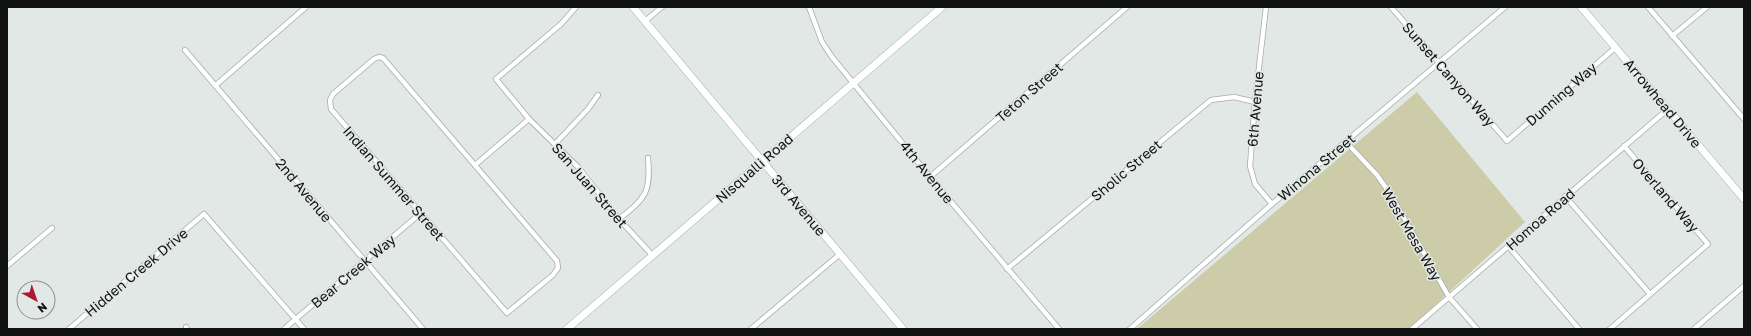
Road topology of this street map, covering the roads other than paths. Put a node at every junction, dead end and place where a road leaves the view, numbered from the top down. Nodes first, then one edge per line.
1 (306, 7) edge
2 (576, 7) edge
3 (633, 7) edge
4 (662, 7) edge
5 (809, 7) edge
6 (942, 7) edge
7 (1127, 7) edge
8 (1266, 7) edge
9 (1391, 7) edge
10 (1505, 7) edge
11 (1581, 7) edge
12 (1648, 7) edge
13 (1707, 7) edge
14 (645, 21) junction
15 (1672, 36) junction
16 (1615, 48) junction
17 (185, 50) dead end
18 (1439, 63) junction
19 (854, 83) junction
20 (216, 85) junction
21 (598, 95) dead end
22 (1255, 102) junction
23 (1668, 109) junction
24 (529, 119) junction
25 (1744, 119) edge
26 (1507, 141) joint
27 (1346, 142) junction
28 (555, 144) junction
29 (1624, 146) junction
30 (648, 158) dead end
31 (762, 161) junction
32 (475, 165) junction
33 (930, 177) junction
34 (1565, 196) junction
35 (1744, 199) edge
36 (1272, 204) junction
37 (421, 213) junction
38 (620, 218) junction
39 (52, 228) dead end
40 (1508, 246) junction
41 (840, 254) junction
42 (653, 256) junction
43 (364, 261) junction
44 (7, 266) edge
45 (1007, 269) junction
46 (1744, 286) edge
47 (1650, 294) junction
48 (1449, 297) junction
49 (296, 320) junction
50 (69, 329) edge
51 (284, 329) edge
52 (304, 329) edge
53 (423, 329) edge
54 (567, 329) edge
55 (751, 329) edge
56 (903, 329) edge
57 (1058, 329) edge
58 (1130, 329) edge
59 (1412, 329) edge
60 (1477, 329) edge
61 (1580, 329) edge
62 (1610, 329) edge
63 (1694, 329) edge

1 - 20 street
2 - 24 street, San Juan Street
3 - 14 main road, 3rd Avenue
4 - 14 street
5 - 19 street, 4th Avenue
6 - 19 main road, Nisqualli Road
7 - 33 street, Teton Street
8 - 22 street, 6th Avenue
9 - 18 street, Sunset Canyon Way
10 - 18 street, Winona Street
11 - 16 main road, Arrowhead Drive
12 - 15 street
13 - 15 street
14 - 31 main road, 3rd Avenue
15 - 25 street
16 - 23 main road, Arrowhead Drive
16 - 26 street, Dunning Way
17 - 20 street, 2nd Avenue
18 - 26 street, Sunset Canyon Way
18 - 27 street, Winona Street
19 - 31 main road, Nisqualli Road
19 - 33 street, 4th Avenue
20 - 43 street, 2nd Avenue
21 - 28 street
22 - 36 street, 6th Avenue
22 - 45 street, Sholic Street
23 - 29 street, Homoa Road
23 - 35 main road, Arrowhead Drive
24 - 28 street, San Juan Street
24 - 32 street
27 - 36 street, Winona Street
27 - 48 street, West Mesa Way
28 - 38 street, San Juan Street
29 - 34 street, Homoa Road
29 - 47 street, Overland Way
30 - 38 street
31 - 41 main road, 3rd Avenue
31 - 42 main road, Nisqualli Road
32 - 37 street, Indian Summer Street
32 - 37 street, Indian Summer Street
33 - 45 street, 4th Avenue
34 - 40 street, Homoa Road
34 - 47 street
36 - 58 street, Winona Street
37 - 43 street, Bear Creek Way
38 - 42 street, San Juan Street
39 - 44 street
40 - 48 street, Homoa Road
40 - 61 street
41 - 55 street
41 - 56 main road, 3rd Avenue
42 - 54 main road, Nisqualli Road
43 - 49 street, Bear Creek Way
43 - 53 street, 2nd Avenue
45 - 57 street, 4th Avenue
46 - 63 street
47 - 62 street
48 - 59 street, Homoa Road
48 - 60 street, West Mesa Way
49 - 50 street, Hidden Creek Drive
49 - 51 street, Bear Creek Way
49 - 52 street

